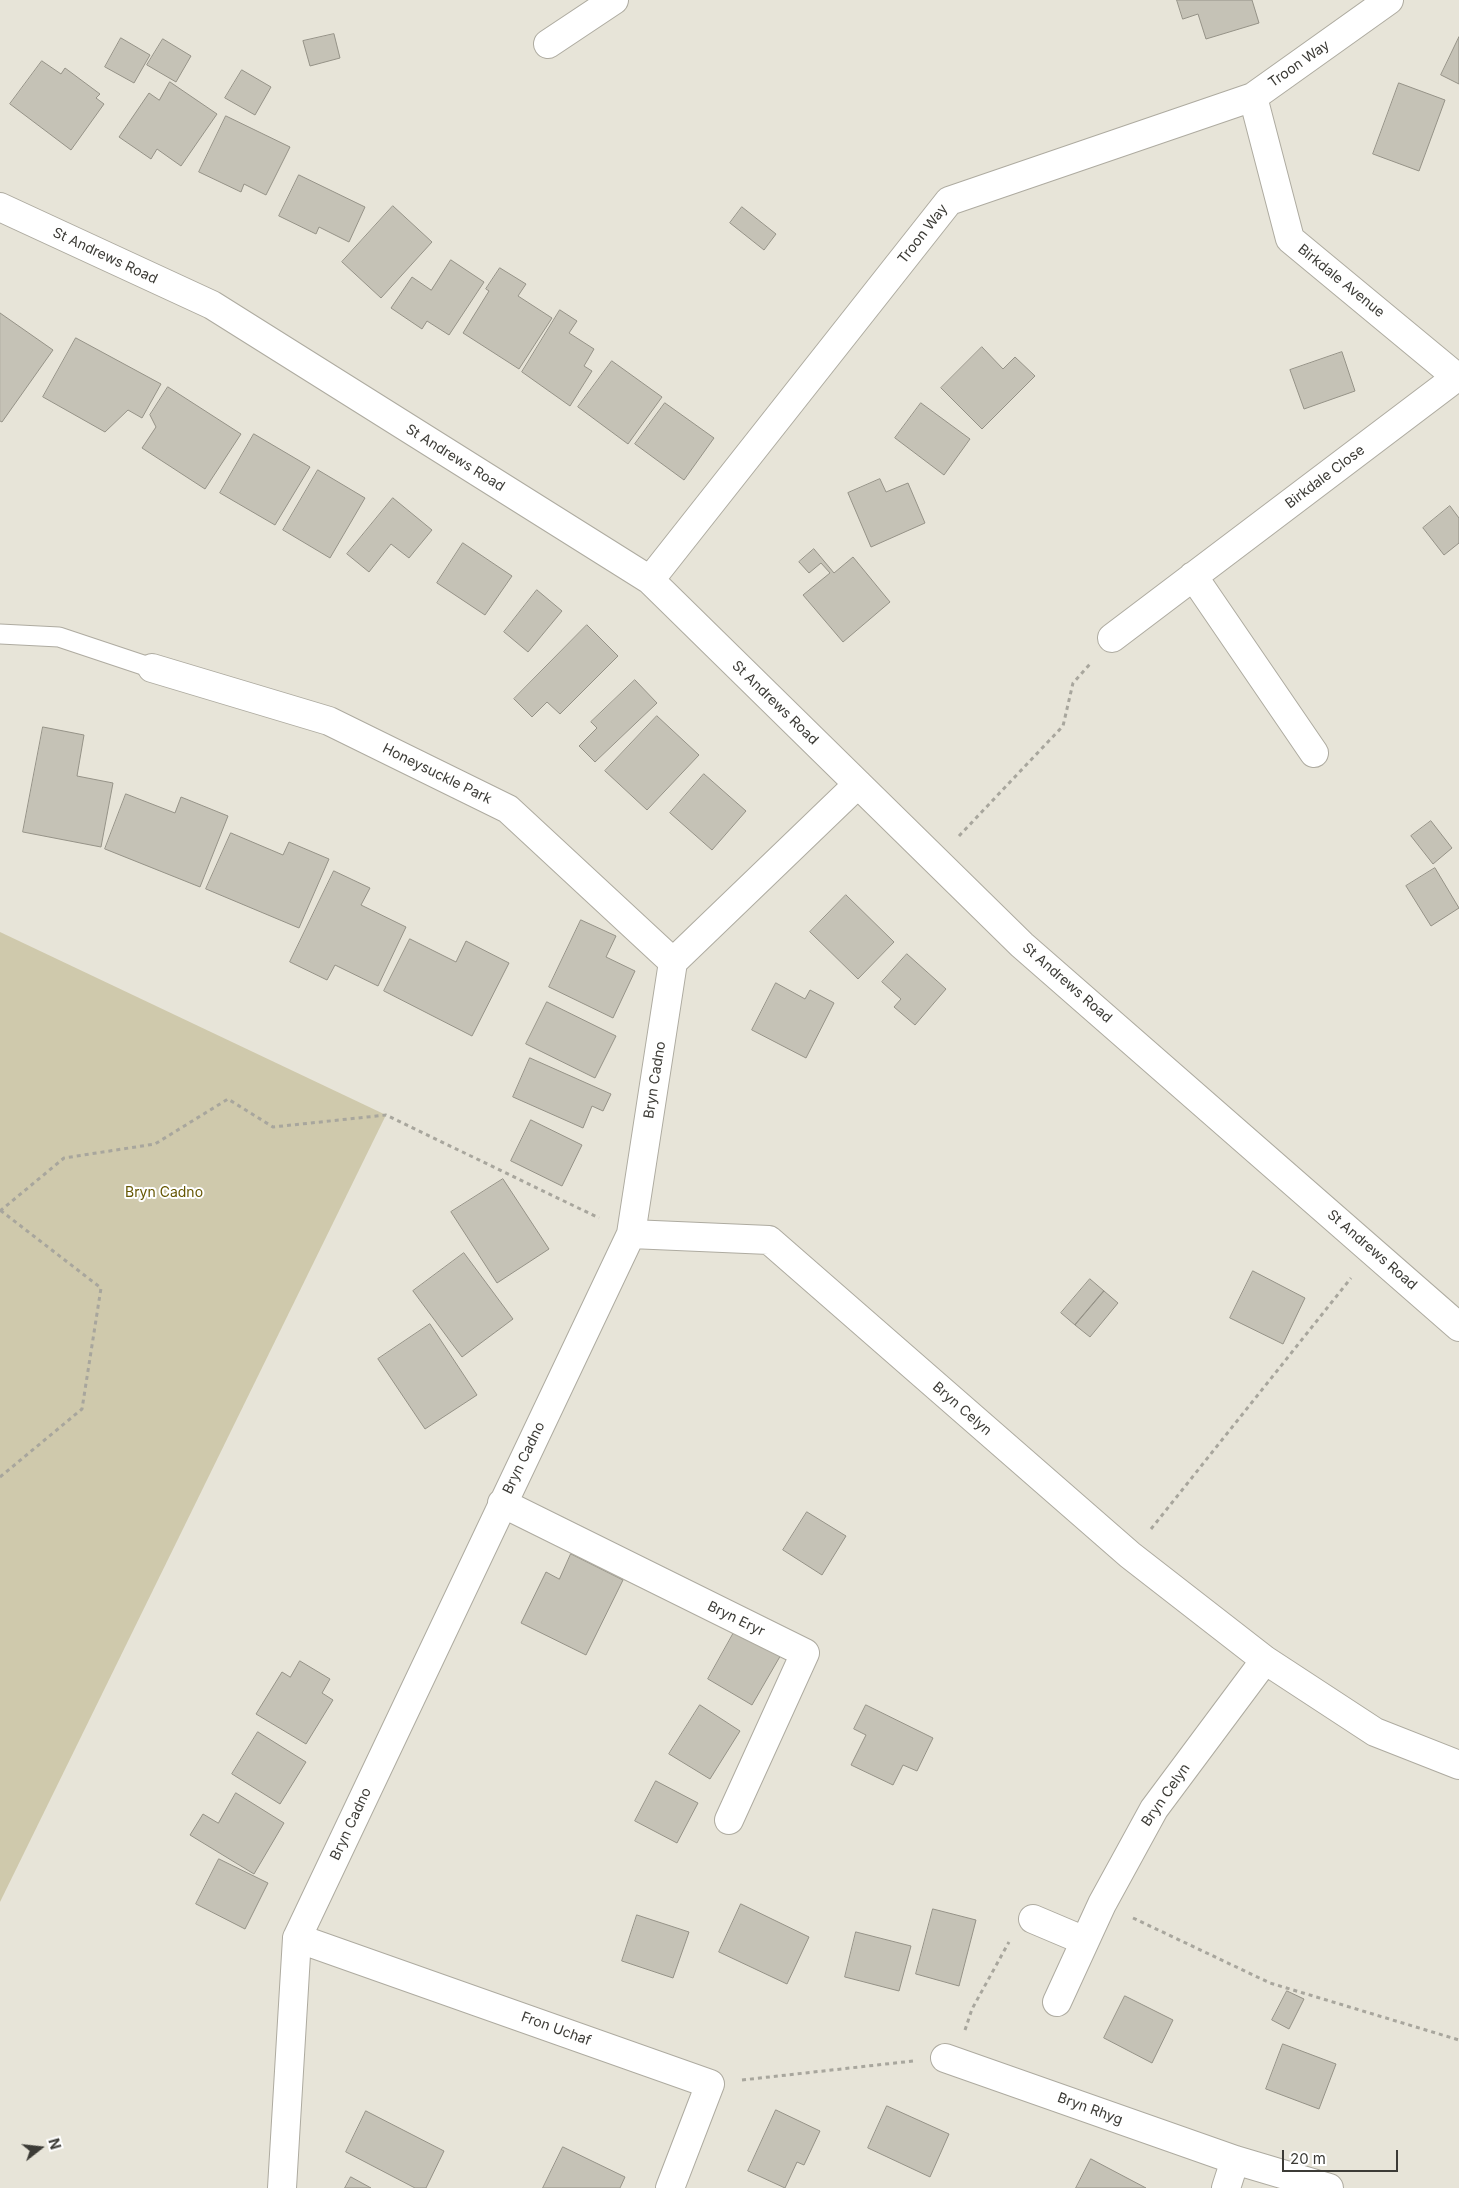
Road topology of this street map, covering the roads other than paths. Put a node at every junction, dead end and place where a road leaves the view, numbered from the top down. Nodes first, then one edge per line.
1 (614, 0) edge
2 (1389, 0) edge
3 (548, 44) dead end
4 (1253, 97) junction
5 (0, 207) edge
6 (1458, 378) edge
7 (1193, 576) junction
8 (650, 580) junction
9 (0, 634) edge
10 (1112, 638) road end
11 (152, 668) joint
12 (1314, 753) dead end
13 (858, 784) junction
14 (673, 962) junction
15 (631, 1234) junction
16 (1459, 1327) edge
17 (502, 1503) junction
18 (1265, 1660) junction
19 (1459, 1765) edge
20 (729, 1820) dead end
21 (1033, 1919) road end
22 (297, 1938) junction
23 (1085, 1941) junction
24 (1057, 2002) dead end
25 (950, 2059) road end
26 (1235, 2160) junction
27 (282, 2188) edge
28 (670, 2188) edge
29 (1226, 2188) edge
30 (1329, 2188) edge

1 - 3 street
2 - 4 street, Troon Way
4 - 6 street, Birkdale Avenue
4 - 8 street, Troon Way
5 - 8 street, St Andrews Road
6 - 7 street, Birkdale Close
7 - 10 street, Birkdale Close
7 - 12 street
8 - 13 street, St Andrews Road
9 - 11 lane
11 - 14 street, Honeysuckle Park
13 - 14 street
13 - 16 street, St Andrews Road
14 - 15 street, Bryn Cadno
15 - 17 street, Bryn Cadno
15 - 18 street, Bryn Celyn
17 - 20 street, Bryn Eryr
17 - 22 street, Bryn Cadno
18 - 19 street, Bryn Celyn
18 - 23 street, Bryn Celyn
21 - 23 street
22 - 27 street, Bryn Cadno
22 - 28 street, Fron Uchaf
23 - 24 street, Bryn Celyn
25 - 26 street, Bryn Rhyg
26 - 29 street
26 - 30 street, Bryn Rhyg

